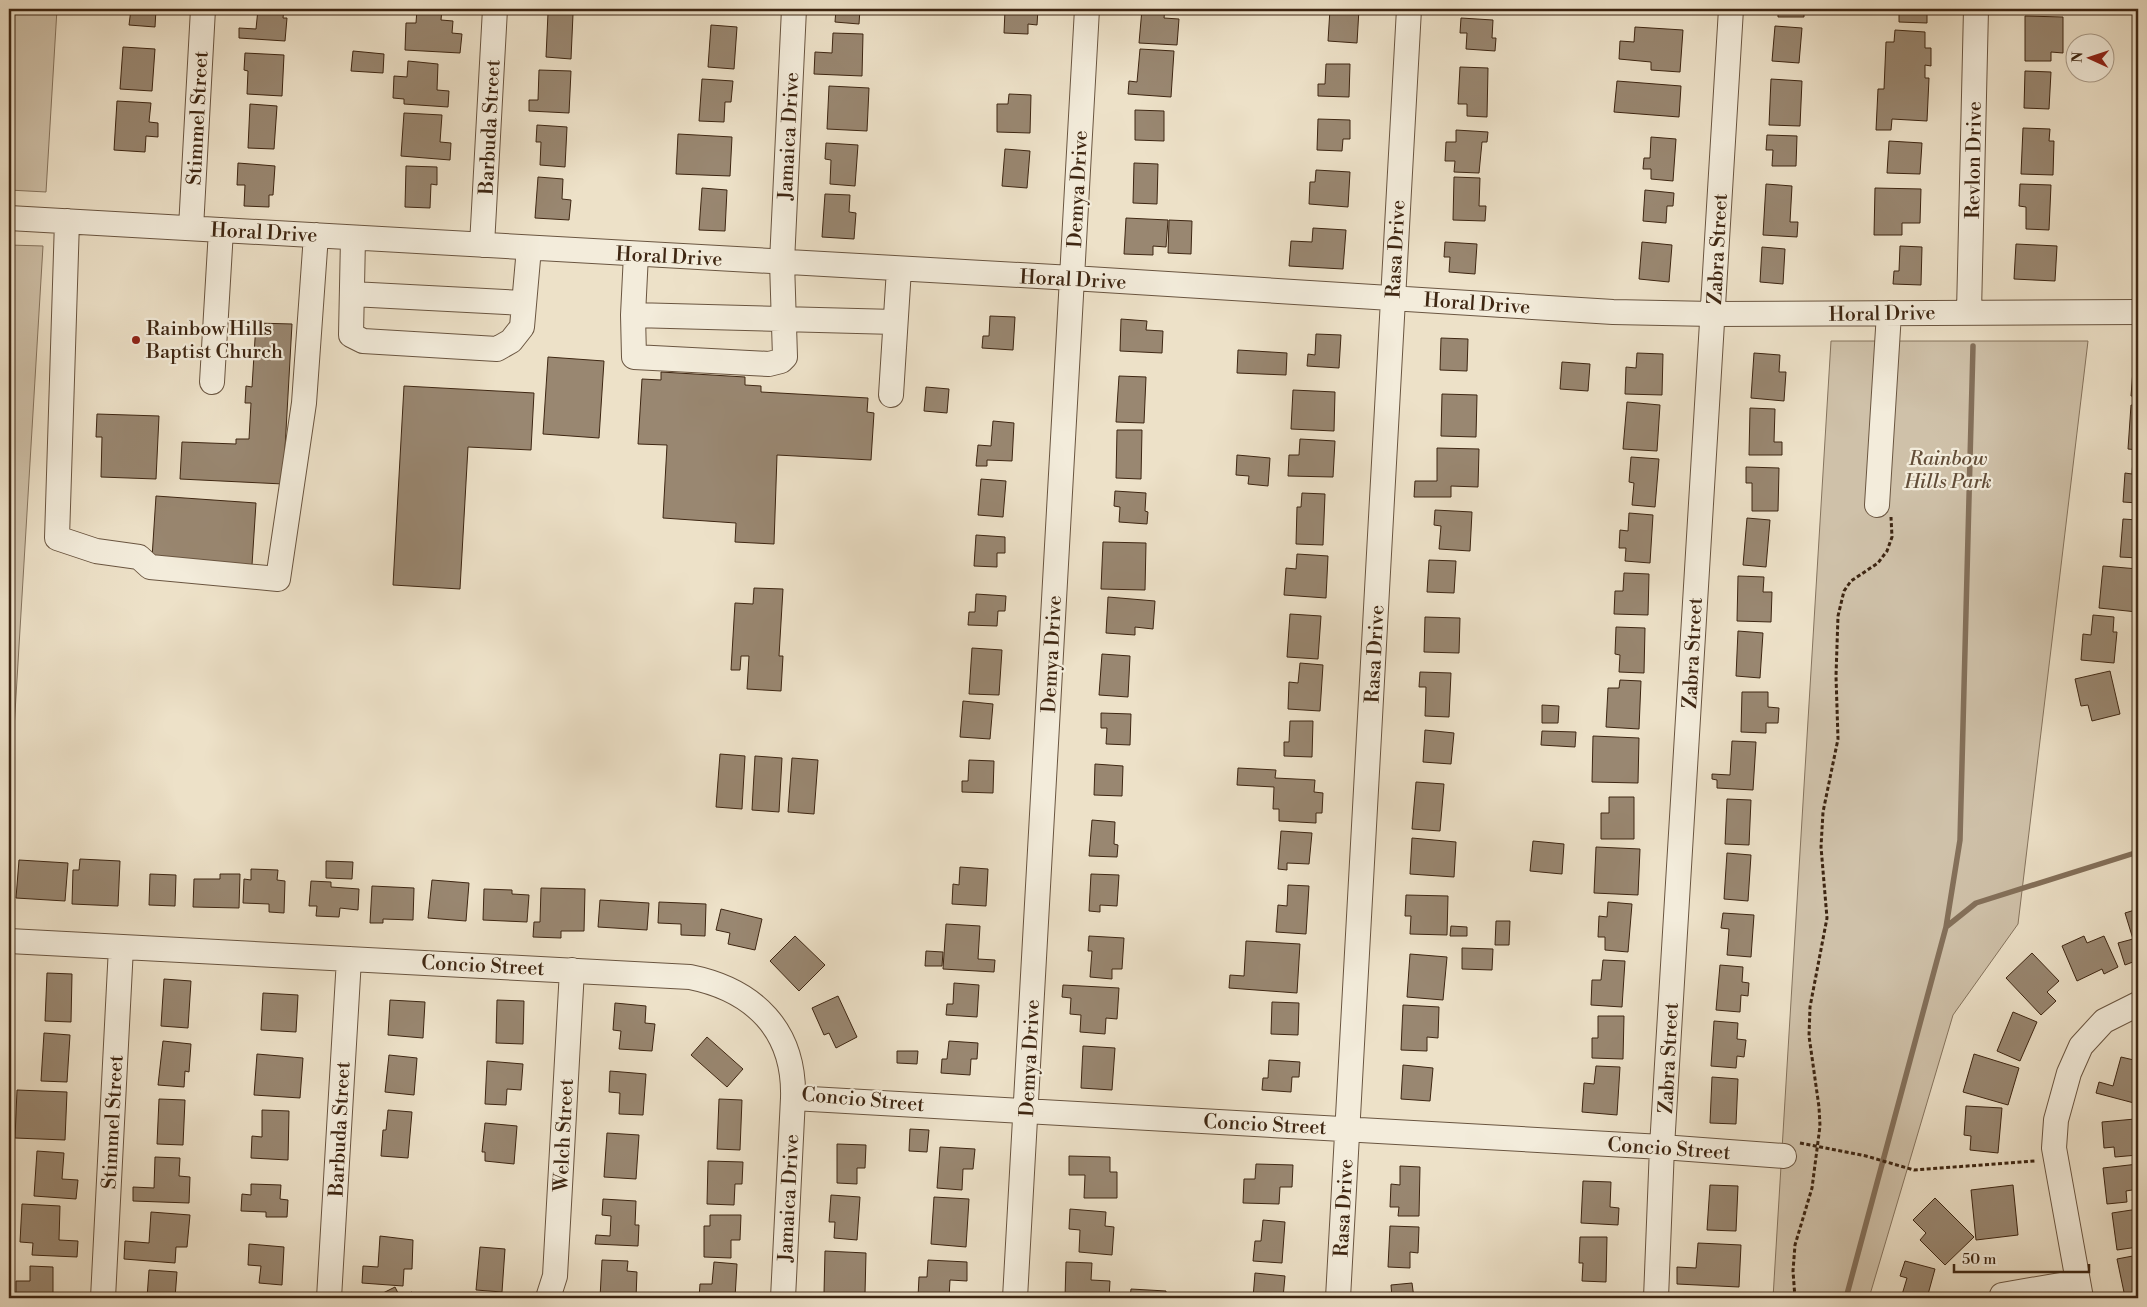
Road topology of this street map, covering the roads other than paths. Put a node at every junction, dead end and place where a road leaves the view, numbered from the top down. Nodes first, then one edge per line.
1 (203, 9) edge
2 (495, 9) edge
3 (794, 9) edge
4 (1087, 9) edge
5 (1409, 9) edge
6 (1731, 9) edge
7 (1976, 9) edge
8 (9, 218) edge
9 (66, 221) junction
10 (191, 228) junction
11 (221, 230) junction
12 (316, 235) junction
13 (353, 238) junction
14 (482, 245) junction
15 (530, 248) junction
16 (636, 254) junction
17 (782, 262) junction
18 (899, 269) junction
19 (1072, 278) junction
20 (352, 294) junction
21 (1393, 298) junction
22 (524, 304) junction
23 (1889, 312) junction
24 (1969, 312) junction
25 (2138, 312) edge
26 (1713, 314) junction
27 (633, 315) junction
28 (784, 319) junction
29 (895, 322) junction
30 (212, 382) dead end
31 (891, 395) dead end
32 (1878, 505) road end
33 (9, 941) edge
34 (122, 947) junction
35 (349, 959) junction
36 (572, 970) junction
37 (2138, 1004) edge
38 (794, 1098) junction
39 (1026, 1111) junction
40 (1348, 1129) junction
41 (1662, 1147) junction
42 (1784, 1156) road end
43 (2080, 1290) edge
44 (2002, 1295) dead end
45 (103, 1298) edge
46 (329, 1298) edge
47 (548, 1298) edge
48 (783, 1298) edge
49 (1015, 1298) edge
50 (1338, 1298) edge
51 (1656, 1298) edge

1 - 10 street, Stimmel Street
2 - 14 street, Barbuda Street
3 - 17 street, Jamaica Drive
4 - 19 street, Demya Drive
5 - 21 street, Rasa Drive
6 - 26 street, Zabra Street
7 - 24 street, Revlon Drive
8 - 9 street, Horal Drive
9 - 10 street, Horal Drive
9 - 12 street
10 - 11 street, Horal Drive
11 - 12 street, Horal Drive
11 - 30 street
12 - 13 street, Horal Drive
13 - 14 street, Horal Drive
13 - 20 street
14 - 15 street, Horal Drive
15 - 16 street, Horal Drive
15 - 22 street
16 - 17 street, Horal Drive
16 - 27 street
17 - 18 street, Horal Drive
17 - 28 street, Jamaica Drive
18 - 19 street, Horal Drive
18 - 29 street
19 - 21 street, Horal Drive
19 - 39 street, Demya Drive
20 - 22 street
20 - 22 street
21 - 26 street, Horal Drive
21 - 40 street, Rasa Drive
23 - 24 street, Horal Drive
23 - 26 street, Horal Drive
23 - 32 street
24 - 25 street, Horal Drive
26 - 41 street, Zabra Street
27 - 28 street
27 - 28 street, Jamaica Drive
28 - 29 street
29 - 31 street
33 - 34 street, Concio Street
34 - 35 street, Concio Street
34 - 45 street, Stimmel Street
35 - 36 street, Concio Street
35 - 46 street, Barbuda Street
36 - 38 street, Concio Street
36 - 47 street, Welch Street
37 - 43 street
38 - 39 street, Concio Street
38 - 48 street, Jamaica Drive
39 - 40 street, Concio Street
39 - 49 street, Demya Drive
40 - 41 street, Concio Street
40 - 50 street, Rasa Drive
41 - 42 street, Concio Street
41 - 51 street, Zabra Street
43 - 44 street

